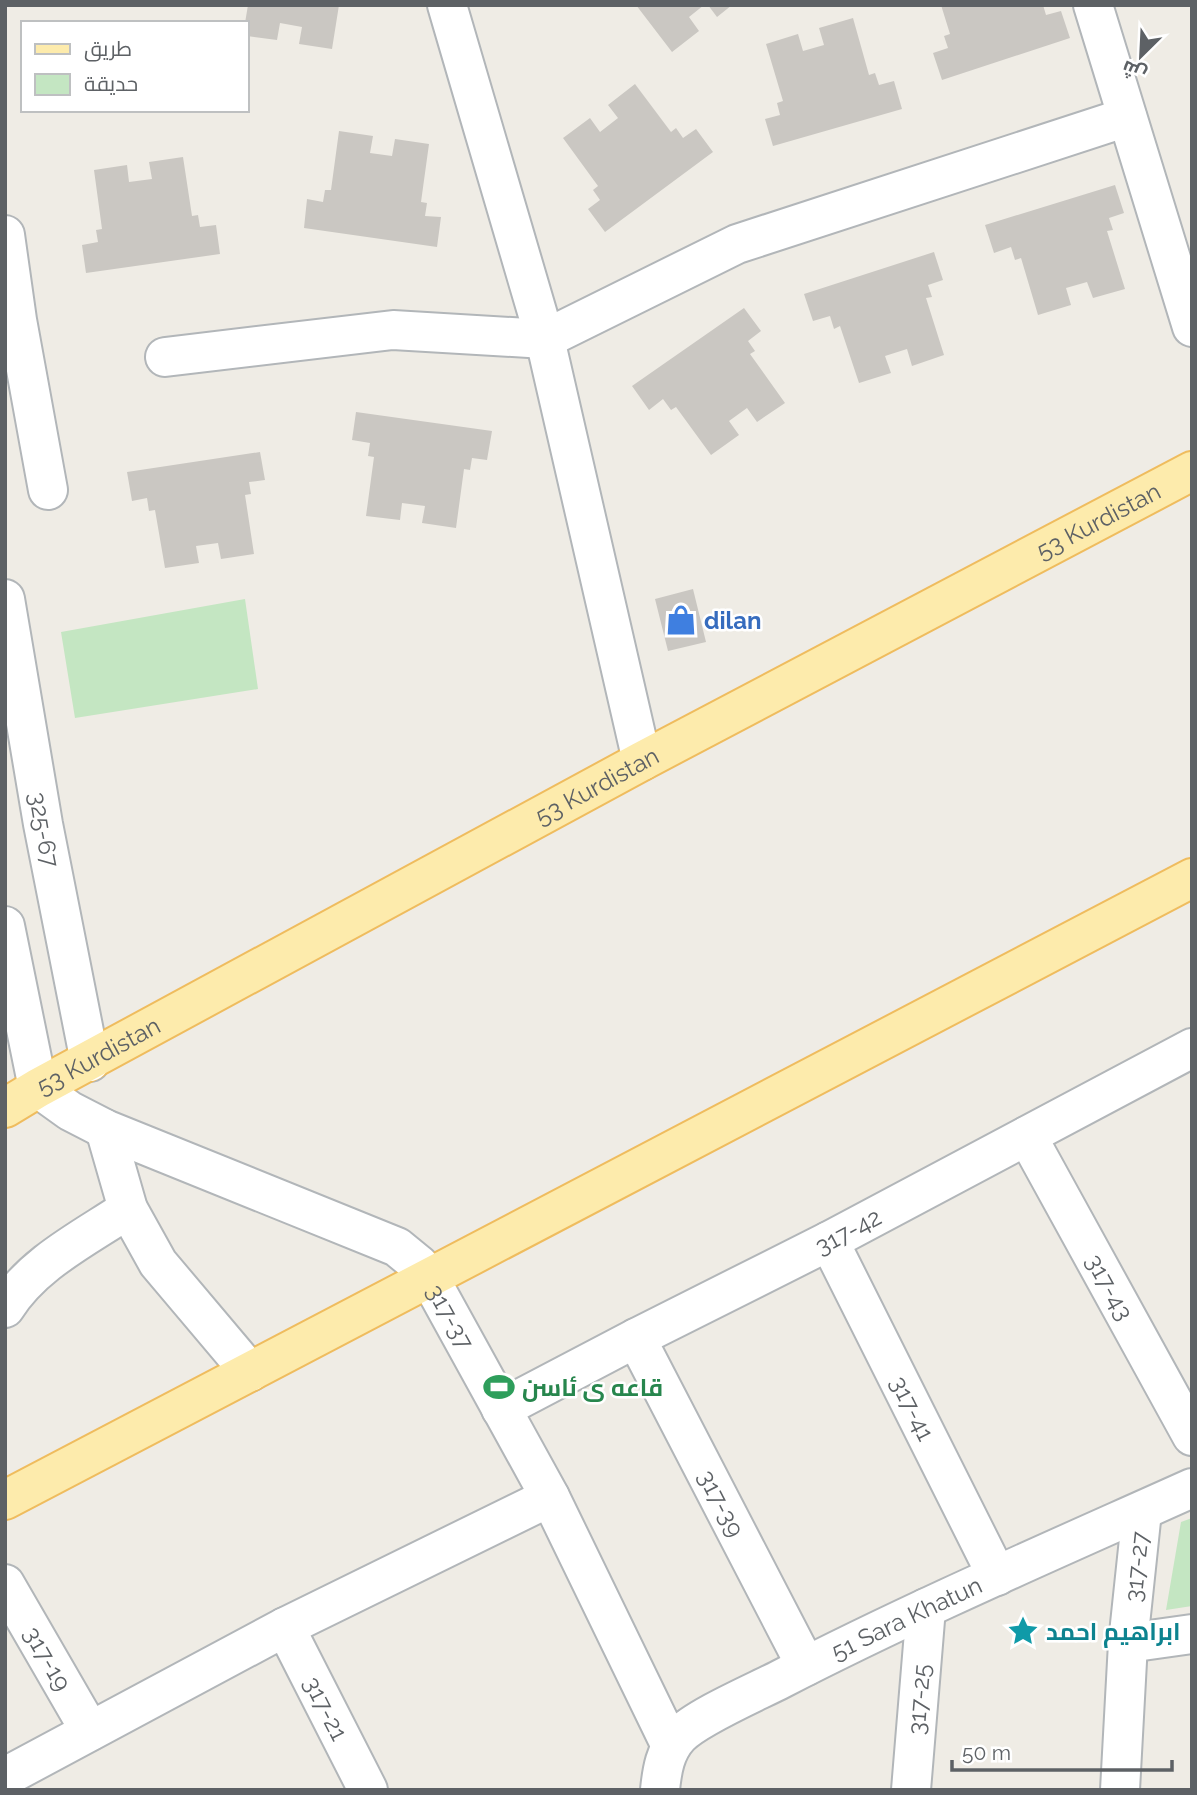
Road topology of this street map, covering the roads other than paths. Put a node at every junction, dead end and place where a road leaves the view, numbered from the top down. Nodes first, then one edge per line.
1 (447, 5) edge
2 (1093, 5) edge
3 (1127, 117) junction
4 (5, 234) edge
5 (1192, 327) edge
6 (545, 339) junction
7 (165, 357) dead end
8 (1189, 480) edge
9 (48, 490) dead end
10 (5, 599) edge
11 (642, 761) junction
12 (1192, 878) edge
13 (5, 926) edge
14 (1192, 1048) edge
15 (90, 1062) junction
16 (38, 1088) junction
17 (5, 1108) edge
18 (105, 1129) junction
19 (1027, 1136) junction
20 (128, 1209) junction
21 (829, 1241) junction
22 (430, 1279) junction
23 (5, 1308) edge
24 (636, 1338) junction
25 (250, 1372) junction
26 (501, 1409) junction
27 (1192, 1436) edge
28 (1192, 1488) edge
29 (550, 1497) junction
30 (6, 1499) edge
31 (1142, 1511) junction
32 (997, 1576) junction
33 (5, 1584) edge
34 (926, 1608) junction
35 (285, 1627) junction
36 (1192, 1634) edge
37 (1128, 1643) junction
38 (806, 1666) junction
39 (90, 1731) junction
40 (671, 1746) junction
41 (5, 1777) edge
42 (369, 1790) edge
43 (660, 1790) edge
44 (911, 1790) edge
45 (1120, 1790) edge

1 - 6 street
2 - 3 street
3 - 5 street
3 - 6 street
4 - 9 street
6 - 7 street
6 - 11 street
8 - 11 main road, 53 Kurdistan
10 - 15 street, 325-67
11 - 15 main road, 53 Kurdistan
12 - 22 main road
13 - 16 street
14 - 19 street, 317-42
15 - 16 main road, 53 Kurdistan
16 - 17 main road, 53 Kurdistan
16 - 18 street, 317-37
18 - 20 street
18 - 22 street, 317-37
19 - 21 street, 317-42
19 - 27 street, 317-43
20 - 23 street
20 - 25 street
21 - 24 street, 317-42
21 - 32 street, 317-41
22 - 25 main road
22 - 26 street, 317-37
24 - 26 street, 317-42
24 - 38 street, 317-39
25 - 30 main road
26 - 29 street, 317-37
28 - 31 street, 51 Sara Khatun
29 - 35 street
29 - 40 street, 317-37
31 - 32 street, 51 Sara Khatun
31 - 37 street, 317-27
32 - 34 street, 51 Sara Khatun
33 - 39 street, 317-19
34 - 38 street, 51 Sara Khatun
34 - 44 street, 317-25
35 - 39 street
35 - 42 street, 317-21
36 - 37 street
37 - 45 street, 317-27
38 - 40 street, 51 Sara Khatun
39 - 41 street
40 - 43 street

